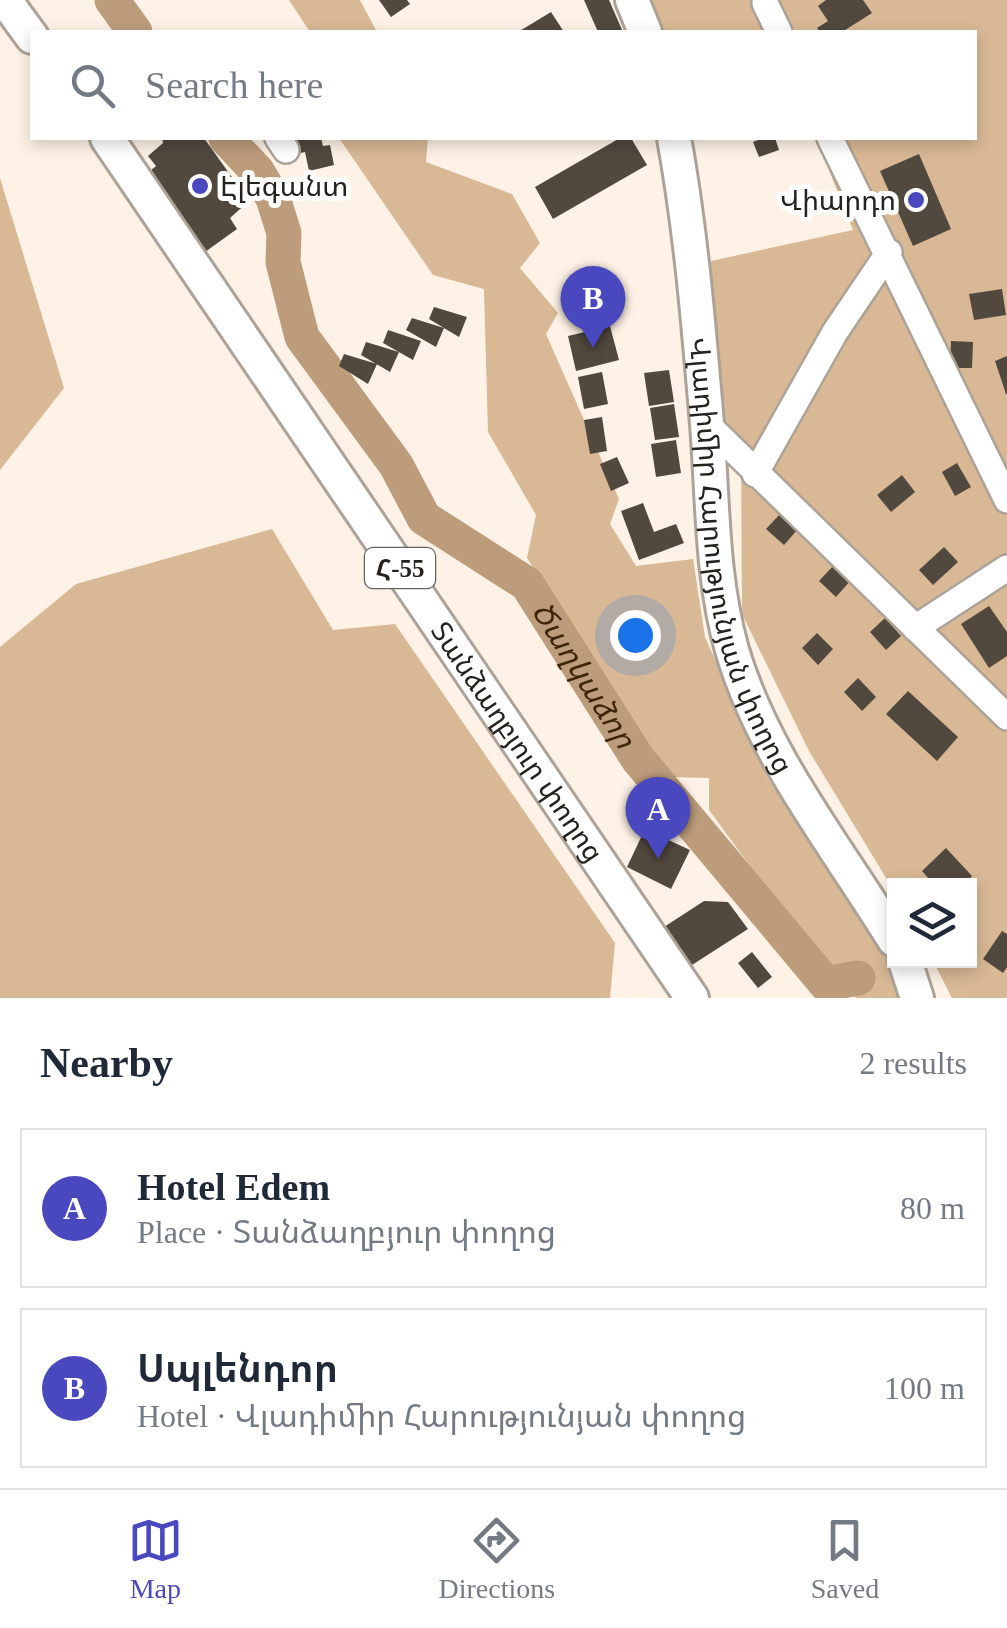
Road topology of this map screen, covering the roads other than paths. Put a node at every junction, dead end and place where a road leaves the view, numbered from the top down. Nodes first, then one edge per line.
1 (5, 0) edge
2 (632, 0) edge
3 (764, 3) dead end
4 (644, 30) edge
5 (778, 30) edge
6 (30, 34) edge
7 (108, 140) edge
8 (674, 140) edge
9 (831, 140) edge
10 (889, 252) junction
11 (707, 424) junction
12 (754, 474) junction
13 (1007, 500) edge
14 (1007, 568) edge
15 (915, 628) junction
16 (1007, 718) edge
17 (887, 930) edge
18 (908, 968) edge
19 (692, 998) edge
20 (917, 998) edge

1 - 6 main road
2 - 4 main road
3 - 5 street
7 - 19 main road, Տանձաղբյուր փողոց / Հ-55
8 - 11 main road, Վլադիմիր Հարությունյան փողոց
9 - 10 street
10 - 12 street
10 - 13 street
11 - 12 street
11 - 17 main road, Վլադիմիր Հարությունյան փողոց
12 - 15 street
14 - 15 street
15 - 16 street
18 - 20 main road

